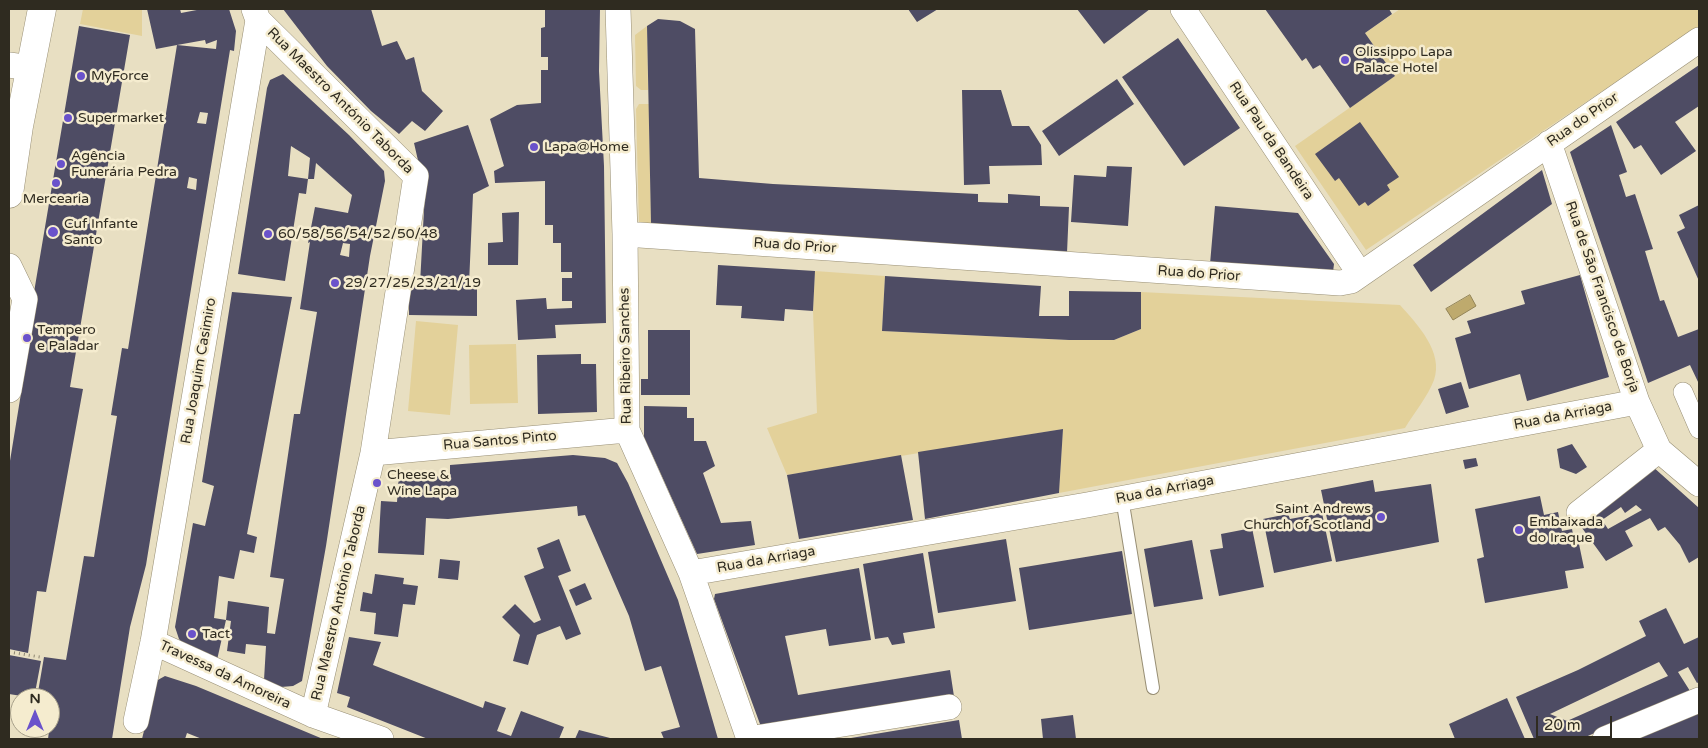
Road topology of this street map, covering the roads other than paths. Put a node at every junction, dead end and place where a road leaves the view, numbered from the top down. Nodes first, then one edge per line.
1 (42, 9) edge
2 (1183, 9) edge
3 (622, 12) edge
4 (256, 14) edge
5 (1699, 40) edge
6 (20, 66) edge
7 (14, 134) edge
8 (1549, 143) junction
9 (9, 194) edge
10 (624, 234) junction
11 (9, 266) edge
12 (1360, 274) junction
13 (9, 390) edge
14 (1683, 392) dead end
15 (1637, 402) junction
16 (1699, 429) edge
17 (627, 430) junction
18 (1659, 450) junction
19 (373, 453) junction
20 (1699, 484) edge
21 (1122, 498) junction
22 (1578, 513) dead end
23 (691, 573) junction
24 (153, 642) junction
25 (1153, 688) dead end
26 (1699, 700) edge
27 (949, 707) dead end
28 (313, 715) junction
29 (136, 721) dead end
30 (381, 739) edge
31 (749, 739) edge
32 (1606, 739) edge

1 - 6 main road
2 - 12 street, Rua Pau da Bandeira
3 - 10 street, Rua Ribeiro Sanches
4 - 19 street, Rua Maestro António Taborda
4 - 24 street, Rua Joaquim Casimiro
5 - 8 street, Rua do Prior
6 - 7 main road
7 - 9 main road
8 - 12 street, Rua do Prior
8 - 15 street, Rua de São Francisco de Borja
10 - 12 street, Rua do Prior
10 - 17 street, Rua Ribeiro Sanches
11 - 13 street
14 - 16 street
15 - 18 street, Rua de São Francisco de Borja
15 - 21 street, Rua da Arriaga
17 - 19 street, Rua Santos Pinto
17 - 23 street, Rua Ribeiro Sanches
18 - 20 street, Rua de São Francisco de Borja
18 - 22 street
19 - 28 street, Rua Maestro António Taborda
21 - 23 street, Rua da Arriaga
21 - 25 lane
23 - 31 street, Rua Ribeiro Sanches
24 - 28 street, Travessa da Amoreira
24 - 29 street, Rua Joaquim Casimiro
26 - 32 street
27 - 31 street
28 - 30 street, Travessa da Amoreira

